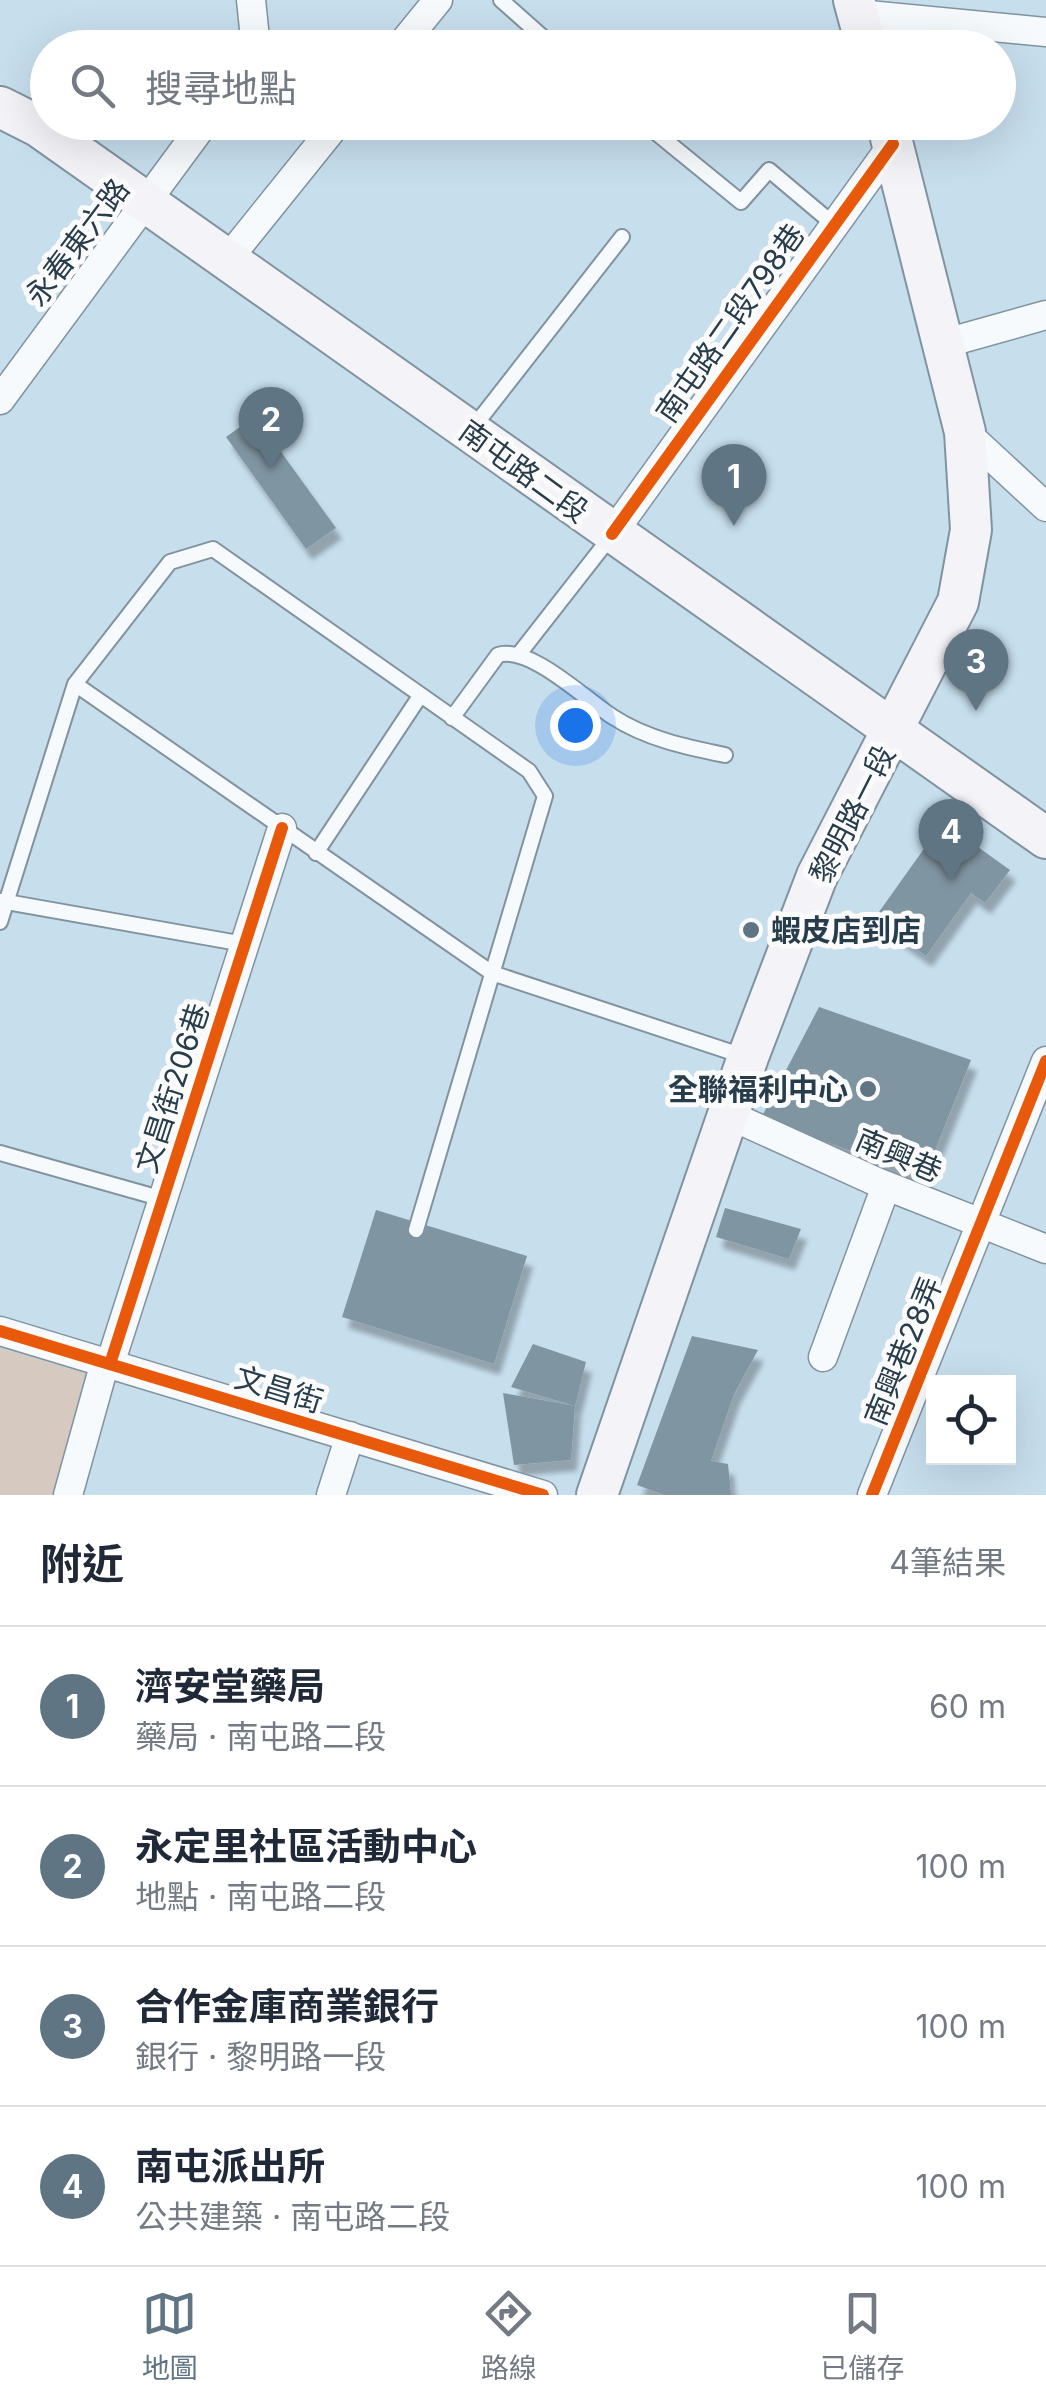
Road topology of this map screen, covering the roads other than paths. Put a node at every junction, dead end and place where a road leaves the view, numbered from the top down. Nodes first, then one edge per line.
1 (251, 0) edge
2 (438, 0) edge
3 (501, 0) edge
4 (860, 20) edge
5 (254, 30) edge
6 (414, 30) edge
7 (535, 30) edge
8 (1015, 30) edge
9 (1016, 30) edge
10 (1046, 32) edge
11 (0, 107) edge
12 (30, 122) edge
13 (58, 140) edge
14 (192, 140) edge
15 (323, 140) edge
16 (665, 140) edge
17 (885, 140) edge
18 (892, 140) edge
19 (147, 203) junction
20 (832, 222) junction
21 (622, 237) dead end
22 (226, 260) junction
23 (1046, 315) edge
24 (946, 343) junction
25 (0, 400) edge
26 (470, 431) junction
27 (965, 432) junction
28 (1046, 507) edge
29 (612, 534) junction
30 (519, 654) junction
31 (75, 684) junction
32 (420, 696) junction
33 (452, 718) junction
34 (894, 731) junction
35 (725, 755) dead end
36 (282, 828) junction
37 (1046, 838) edge
38 (316, 853) junction
39 (3, 901) edge
40 (0, 922) edge
41 (244, 944) junction
42 (492, 972) junction
43 (748, 1058) junction
44 (1046, 1061) edge
45 (729, 1115) junction
46 (0, 1153) edge
47 (886, 1186) junction
48 (163, 1199) junction
49 (980, 1225) junction
50 (416, 1230) dead end
51 (1046, 1248) edge
52 (0, 1331) edge
53 (823, 1357) dead end
54 (107, 1363) junction
55 (350, 1436) junction
56 (68, 1495) edge
57 (331, 1495) edge
58 (543, 1495) edge
59 (597, 1495) edge
60 (872, 1495) edge

1 - 5 street
2 - 6 street
3 - 7 lane
4 - 8 street
9 - 10 street
11 - 12 main road, 南屯路二段
13 - 19 main road, 南屯路二段
14 - 19 street, 永春東六路
15 - 22 street
16 - 20 lane
17 - 20 street, 南屯路二段798巷
18 - 24 main road, 黎明路一段
19 - 22 main road, 南屯路二段
19 - 25 street, 永春東六路
20 - 29 street, 南屯路二段798巷
21 - 26 lane
22 - 26 main road, 南屯路二段
23 - 24 street
24 - 27 main road, 黎明路一段
26 - 29 main road, 南屯路二段
27 - 28 street
27 - 34 main road, 黎明路一段
29 - 30 lane
29 - 34 main road, 南屯路二段
30 - 33 lane
30 - 35 lane
31 - 32 lane
31 - 36 lane
31 - 39 lane
32 - 33 lane
32 - 38 lane
33 - 42 lane
34 - 37 main road, 南屯路二段
34 - 43 main road, 黎明路一段
36 - 38 lane
36 - 41 street, 文昌街206巷
38 - 42 lane
39 - 40 lane
39 - 41 lane
41 - 48 street, 文昌街206巷
42 - 43 lane
42 - 50 lane
43 - 45 main road, 黎明路一段
44 - 49 street, 南興巷28弄
45 - 47 street, 南興巷
45 - 59 main road, 黎明路一段
46 - 48 lane
47 - 49 street, 南興巷
47 - 53 street
48 - 54 street, 文昌街206巷
49 - 51 street, 南興巷
49 - 60 street, 南興巷28弄
52 - 54 street, 文昌街
54 - 55 street, 文昌街
54 - 56 street, 文昌街206巷
55 - 57 street
55 - 58 street, 文昌街

